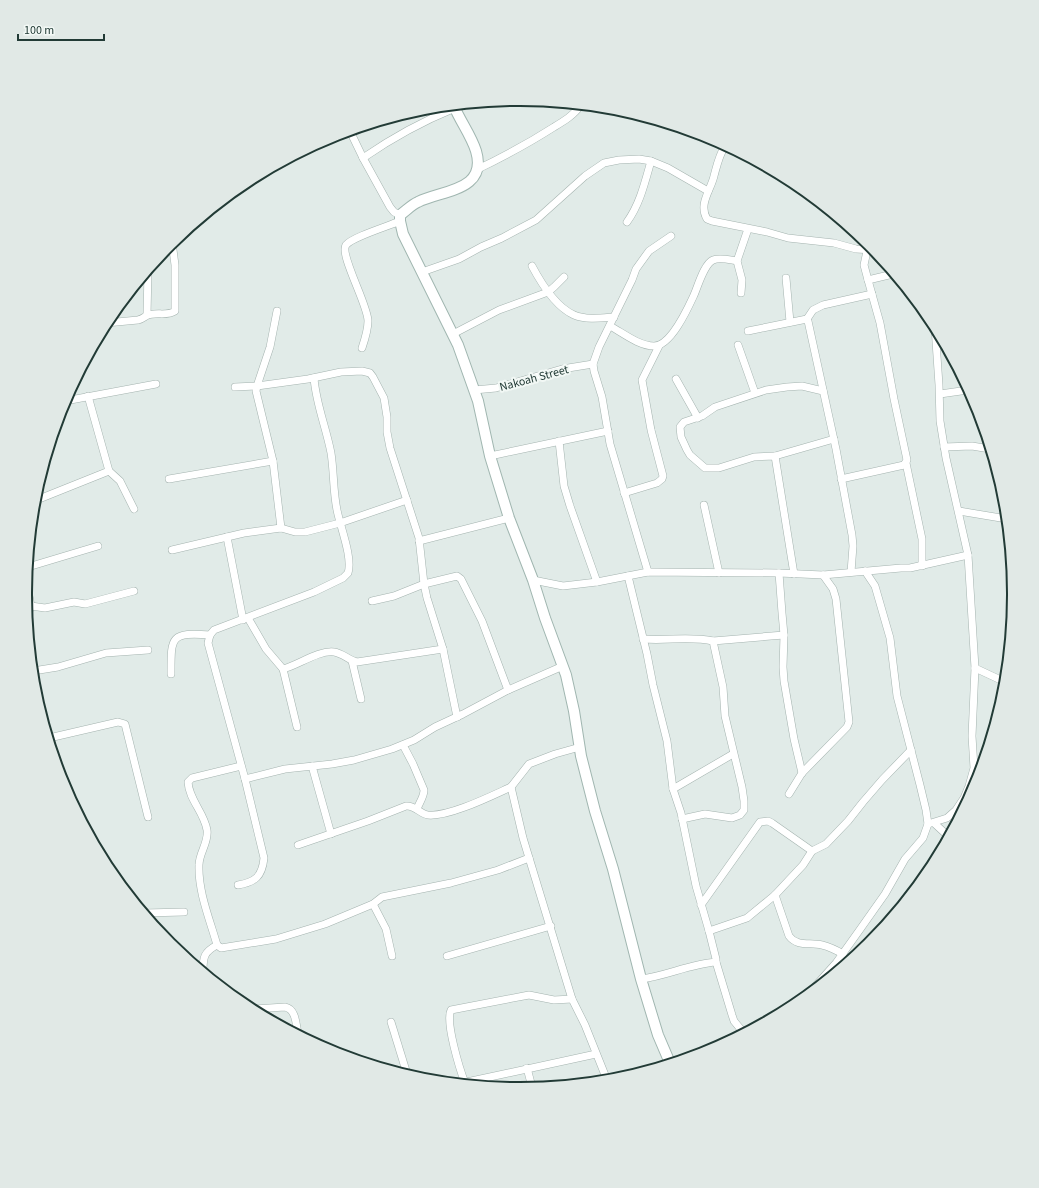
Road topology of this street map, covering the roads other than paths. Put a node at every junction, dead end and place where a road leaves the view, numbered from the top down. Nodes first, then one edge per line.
1 (576, 110) edge
2 (456, 111) edge
3 (441, 113) edge
4 (353, 136) edge
5 (721, 151) edge
6 (363, 158) junction
7 (651, 161) junction
8 (476, 170) junction
9 (708, 191) junction
10 (400, 218) junction
11 (627, 222) dead end
12 (748, 229) junction
13 (671, 236) dead end
14 (173, 251) edge
15 (866, 251) edge
16 (869, 254) edge
17 (737, 261) junction
18 (532, 266) dead end
19 (422, 272) junction
20 (888, 275) edge
21 (564, 277) dead end
22 (786, 278) dead end
23 (148, 279) edge
24 (868, 280) junction
25 (548, 292) junction
26 (741, 293) dead end
27 (872, 294) junction
28 (277, 311) dead end
29 (147, 315) junction
30 (614, 317) junction
31 (807, 319) junction
32 (115, 322) edge
33 (790, 322) junction
34 (610, 326) junction
35 (748, 331) dead end
36 (453, 334) junction
37 (936, 340) edge
38 (738, 345) dead end
39 (659, 346) junction
40 (362, 348) dead end
41 (593, 364) junction
42 (314, 378) junction
43 (676, 379) dead end
44 (156, 384) dead end
45 (257, 386) junction
46 (235, 387) dead end
47 (474, 390) junction
48 (822, 390) junction
49 (963, 391) edge
50 (755, 393) junction
51 (940, 394) junction
52 (88, 396) junction
53 (72, 399) edge
54 (698, 418) junction
55 (608, 430) junction
56 (834, 440) junction
57 (559, 441) junction
58 (944, 447) junction
59 (984, 448) edge
60 (490, 456) junction
61 (775, 456) junction
62 (273, 462) junction
63 (906, 463) junction
64 (109, 471) junction
65 (169, 479) dead end
66 (841, 479) junction
67 (624, 492) junction
68 (41, 498) edge
69 (407, 500) junction
70 (704, 505) dead end
71 (134, 509) dead end
72 (959, 511) junction
73 (509, 518) junction
74 (1001, 518) edge
75 (340, 523) junction
76 (282, 528) junction
77 (227, 537) junction
78 (419, 541) junction
79 (98, 546) dead end
80 (172, 550) dead end
81 (968, 555) junction
82 (33, 566) edge
83 (922, 566) junction
84 (865, 571) junction
85 (648, 572) junction
86 (851, 572) junction
87 (719, 573) junction
88 (779, 573) junction
89 (794, 574) junction
90 (823, 575) junction
91 (628, 576) junction
92 (533, 580) junction
93 (597, 582) junction
94 (424, 584) junction
95 (134, 591) dead end
96 (372, 601) dead end
97 (32, 606) edge
98 (245, 619) junction
99 (210, 635) junction
100 (784, 636) junction
101 (643, 639) junction
102 (714, 641) junction
103 (148, 650) dead end
104 (443, 650) junction
105 (352, 661) junction
106 (563, 666) junction
107 (975, 668) junction
108 (283, 669) junction
109 (38, 670) edge
110 (171, 674) dead end
111 (1000, 679) edge
112 (508, 690) junction
113 (361, 699) dead end
114 (457, 717) junction
115 (297, 727) dead end
116 (54, 737) edge
117 (403, 745) junction
118 (580, 747) junction
119 (911, 750) junction
120 (733, 754) junction
121 (241, 766) junction
122 (312, 766) junction
123 (974, 771) edge
124 (802, 773) junction
125 (245, 779) junction
126 (511, 787) junction
127 (673, 789) junction
128 (789, 794) dead end
129 (959, 805) edge
130 (417, 809) junction
131 (148, 816) dead end
132 (682, 819) junction
133 (931, 823) junction
134 (945, 833) edge
135 (331, 834) junction
136 (298, 845) dead end
137 (812, 851) junction
138 (529, 858) junction
139 (238, 885) dead end
140 (775, 895) junction
141 (373, 904) junction
142 (701, 905) junction
143 (184, 912) dead end
144 (151, 913) edge
145 (551, 926) junction
146 (710, 931) junction
147 (217, 945) junction
148 (843, 954) junction
149 (392, 956) dead end
150 (447, 956) dead end
151 (716, 962) junction
152 (203, 965) edge
153 (828, 972) edge
154 (641, 979) junction
155 (572, 999) junction
156 (264, 1008) edge
157 (391, 1022) dead end
158 (296, 1027) edge
159 (740, 1028) edge
160 (596, 1054) junction
161 (668, 1058) edge
162 (405, 1068) edge
163 (527, 1068) junction
164 (604, 1074) edge
165 (463, 1078) edge
166 (480, 1079) edge
167 (531, 1081) edge

1 - 8 street
2 - 8 street
3 - 6 street
4 - 6 street
5 - 9 street
6 - 10 street
7 - 9 street
7 - 11 street
7 - 19 street
8 - 10 street
9 - 12 street
10 - 19 street
10 - 40 street
12 - 15 street
12 - 17 street
13 - 30 street
14 - 29 street
16 - 24 street
17 - 26 street
17 - 39 street
18 - 25 street
19 - 36 street
20 - 24 street
21 - 25 street
22 - 33 street
23 - 29 street
24 - 27 street
25 - 30 street
25 - 36 street
27 - 31 street
27 - 63 street
28 - 45 street
29 - 32 street
30 - 34 street
31 - 33 street
31 - 48 street
33 - 35 street
34 - 39 street
34 - 41 street
36 - 47 street
37 - 51 street
38 - 50 street
39 - 67 street
41 - 47 street, Nakoah Street
41 - 55 street
42 - 45 street
42 - 69 street
42 - 75 street
43 - 54 street
44 - 52 street
45 - 46 street
45 - 62 street
47 - 60 street
48 - 50 street
48 - 56 street
49 - 51 street
50 - 54 street
51 - 58 street
52 - 53 street
52 - 64 street
54 - 61 street
55 - 57 street
55 - 67 street
56 - 61 street
56 - 66 street
57 - 60 street
57 - 93 street
58 - 59 street
58 - 72 street
60 - 73 street
61 - 89 street
62 - 65 street
62 - 76 street
63 - 66 street
63 - 83 street
64 - 68 street
64 - 71 street
66 - 86 street
67 - 85 street
69 - 75 street
69 - 78 street
70 - 87 street
72 - 74 street
72 - 81 street
73 - 78 street
73 - 92 street
75 - 76 street
75 - 98 street
76 - 77 street
77 - 80 street
77 - 98 street
78 - 94 street
79 - 82 street
81 - 83 street
81 - 107 street
83 - 84 street
84 - 86 street
84 - 119 street
85 - 87 street
85 - 91 street
86 - 90 street
87 - 88 street
88 - 89 street
88 - 100 street
89 - 90 street
90 - 124 street
91 - 93 street
91 - 101 street
92 - 93 street
92 - 106 street
94 - 96 street
94 - 104 street
94 - 112 street
95 - 97 street
98 - 99 street
98 - 108 street
99 - 110 street
99 - 121 street
100 - 102 street
100 - 124 street
101 - 102 street
101 - 127 street
102 - 120 street
103 - 109 street
104 - 105 street
104 - 114 street
105 - 108 street
105 - 113 street
106 - 112 street
106 - 118 street
107 - 111 street
107 - 123 street
108 - 115 street
112 - 114 street
114 - 117 street
116 - 131 street
117 - 122 street
117 - 130 street
118 - 126 street
118 - 154 street
119 - 133 street
119 - 137 street
120 - 127 street
120 - 132 street
121 - 125 street
121 - 147 street
122 - 125 street
122 - 135 street
124 - 128 street
125 - 139 street
126 - 130 street
126 - 138 street
127 - 132 street
129 - 133 street
130 - 135 street
132 - 142 street
133 - 134 street
133 - 148 street
135 - 136 street
137 - 140 street
137 - 142 street
138 - 141 street
138 - 145 street
140 - 146 street
140 - 148 street
141 - 147 street
141 - 149 street
142 - 146 street
143 - 144 street
145 - 150 street
145 - 155 street
146 - 151 street
147 - 152 street
148 - 153 street
151 - 154 street
151 - 159 street
154 - 161 street
155 - 160 street
155 - 165 street
156 - 158 street
157 - 162 street
160 - 163 street
160 - 164 street
163 - 166 street
163 - 167 street

